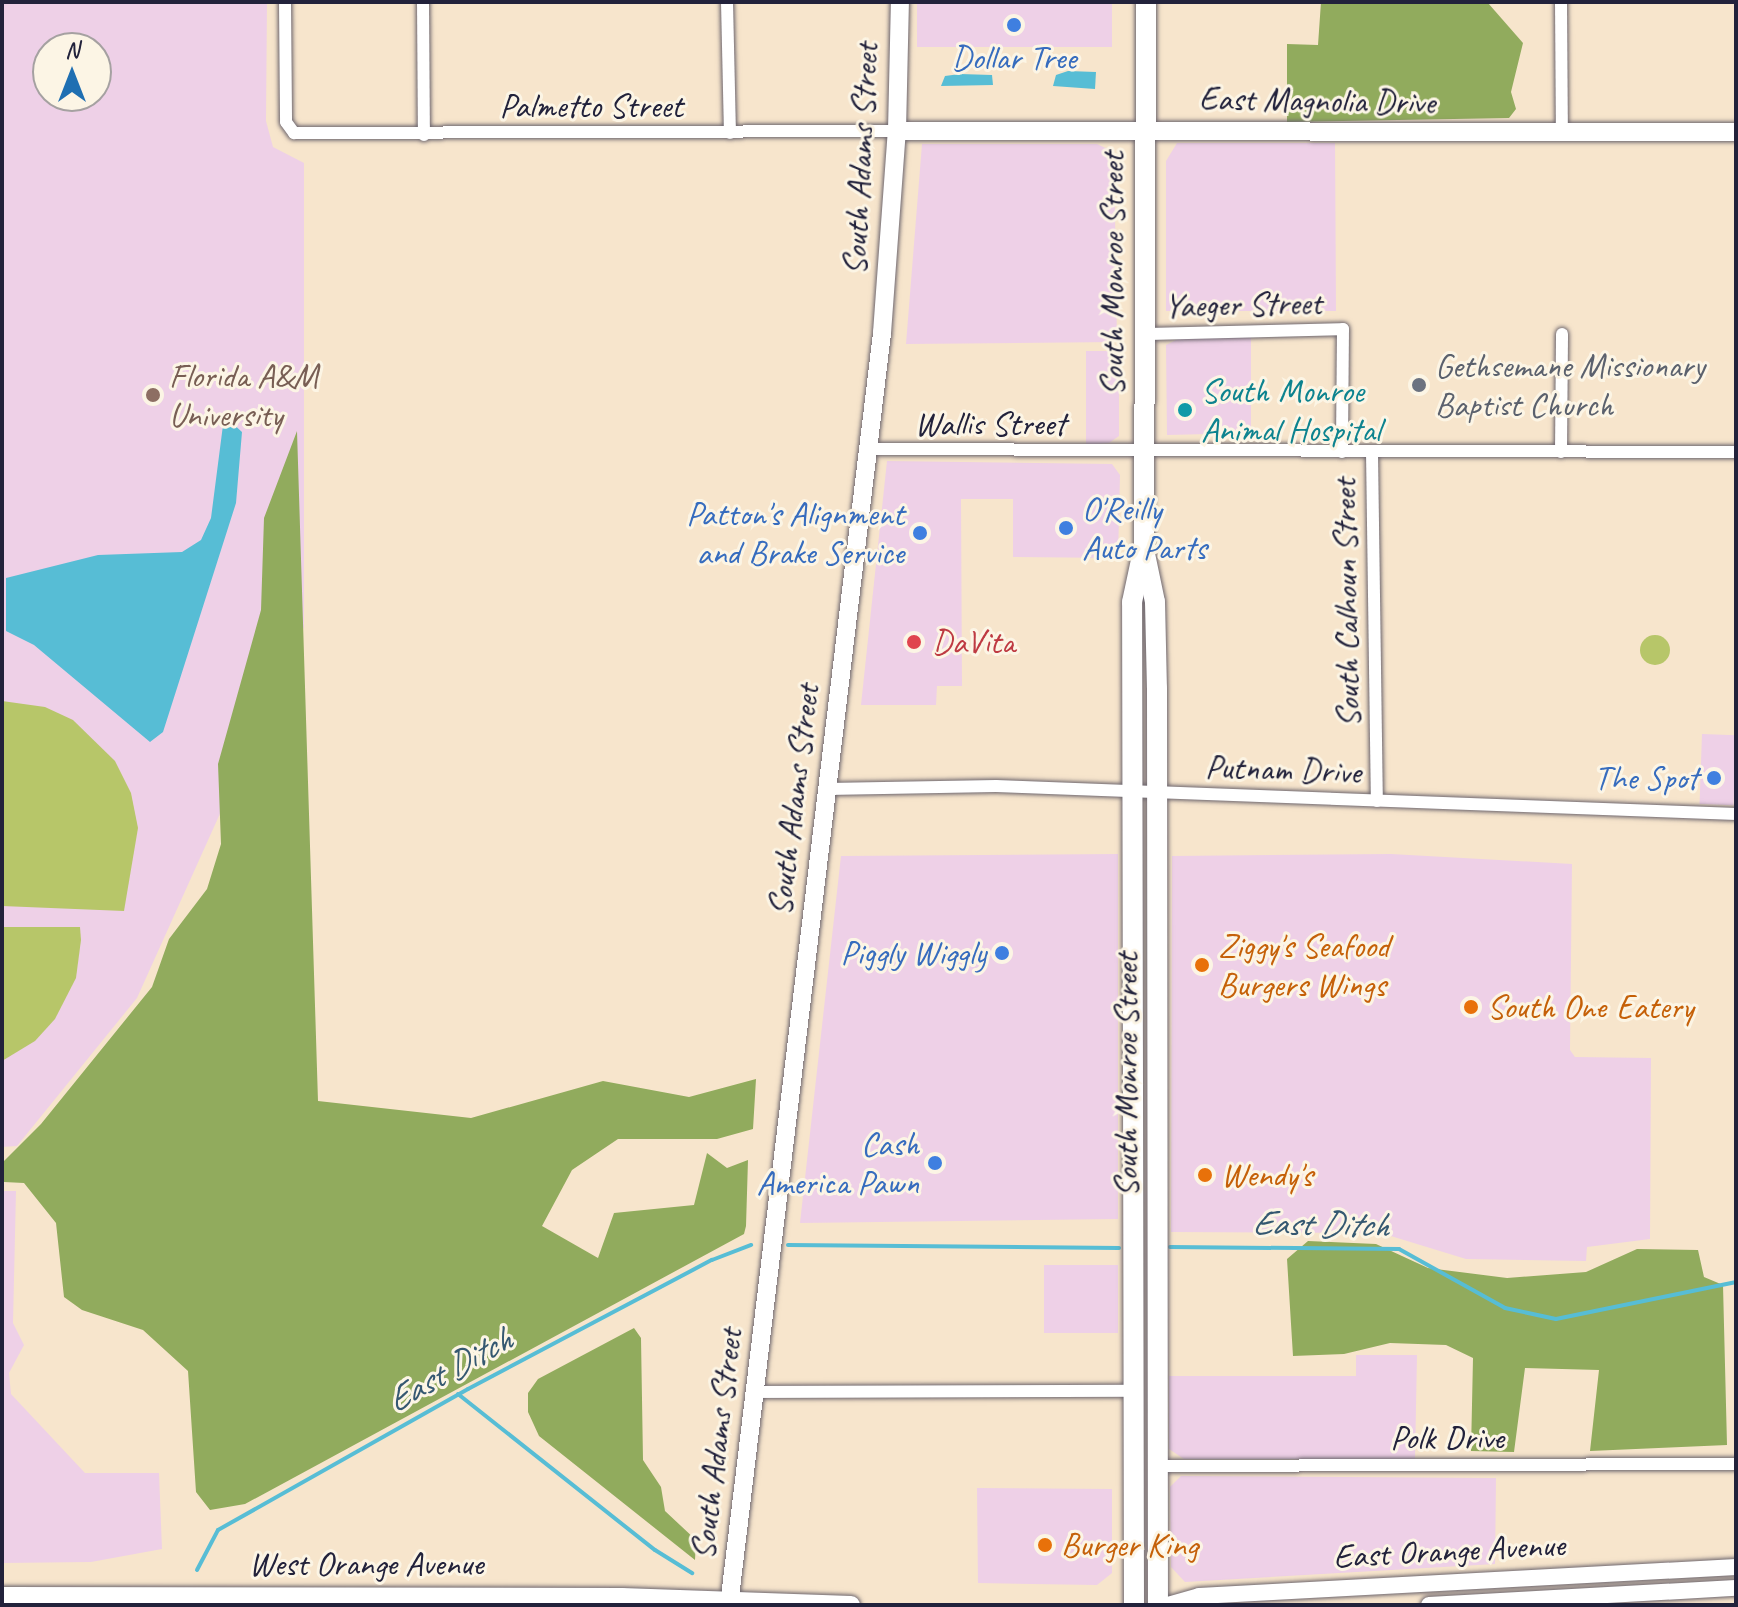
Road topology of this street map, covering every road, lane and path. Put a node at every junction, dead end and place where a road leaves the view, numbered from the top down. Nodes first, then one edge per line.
1 (285, 2) edge
2 (423, 2) edge
3 (727, 2) edge
4 (900, 2) edge
5 (1146, 2) edge
6 (1561, 2) edge
7 (1145, 129) junction
8 (897, 131) junction
9 (1562, 132) junction
10 (1736, 132) edge
11 (730, 133) junction
12 (424, 135) junction
13 (1343, 329) joint
14 (1144, 334) junction
15 (1562, 334) dead end
16 (868, 449) junction
17 (1144, 452) junction
18 (1342, 452) junction
19 (1372, 452) junction
20 (1561, 452) junction
21 (1736, 452) edge
22 (1144, 546) junction
23 (827, 789) junction
24 (1132, 792) junction
25 (1157, 792) junction
26 (1377, 801) junction
27 (1736, 814) edge
28 (1134, 1121) junction
29 (1157, 1121) junction
30 (1134, 1367) junction
31 (1157, 1387) junction
32 (1134, 1391) junction
33 (754, 1392) junction
34 (1736, 1464) edge
35 (1157, 1466) junction
36 (1736, 1567) edge
37 (1736, 1588) edge
38 (2, 1596) edge
39 (729, 1602) edge
40 (851, 1605) edge
41 (1134, 1605) edge
42 (1158, 1605) edge
43 (1168, 1605) edge
44 (1429, 1605) edge

1 - 12 street, Palmetto Street
2 - 12 street
3 - 11 street
4 - 8 main road, South Adams Street
5 - 7 main road, South Monroe Street
6 - 9 street
7 - 8 main road, East Magnolia Drive
7 - 9 main road, East Magnolia Drive
7 - 14 main road, South Monroe Street
8 - 11 street, Palmetto Street
8 - 16 main road, South Adams Street
9 - 10 main road, East Magnolia Drive
11 - 12 street, Palmetto Street
13 - 14 street, Yaeger Street
13 - 18 street, South Calhoun Street
14 - 17 main road, South Monroe Street
15 - 20 street
16 - 17 street, Wallis Street
16 - 23 main road, South Adams Street
17 - 18 street, Wallis Street
17 - 22 main road, South Monroe Street
18 - 19 street, Wallis Street
19 - 20 street, Wallis Street
19 - 26 street, South Calhoun Street
20 - 21 street, Wallis Street
22 - 24 main road, South Monroe Street
22 - 25 main road, South Monroe Street
23 - 24 street, Putnam Drive
23 - 33 main road, South Adams Street
24 - 25 street, Putnam Drive
24 - 28 main road, South Monroe Street
25 - 26 street, Putnam Drive
25 - 29 main road, South Monroe Street
26 - 27 street, Putnam Drive
28 - 29 main road
28 - 30 main road, South Monroe Street
29 - 31 main road, South Monroe Street
30 - 31 main road
30 - 32 main road, South Monroe Street
31 - 35 main road, South Monroe Street
32 - 33 street
32 - 41 main road, South Monroe Street
33 - 39 main road, South Adams Street
34 - 35 street, Polk Drive
35 - 42 main road, South Monroe Street
36 - 43 street, East Orange Avenue
37 - 44 street, East Orange Avenue
38 - 39 main road, West Orange Avenue
39 - 40 main road

